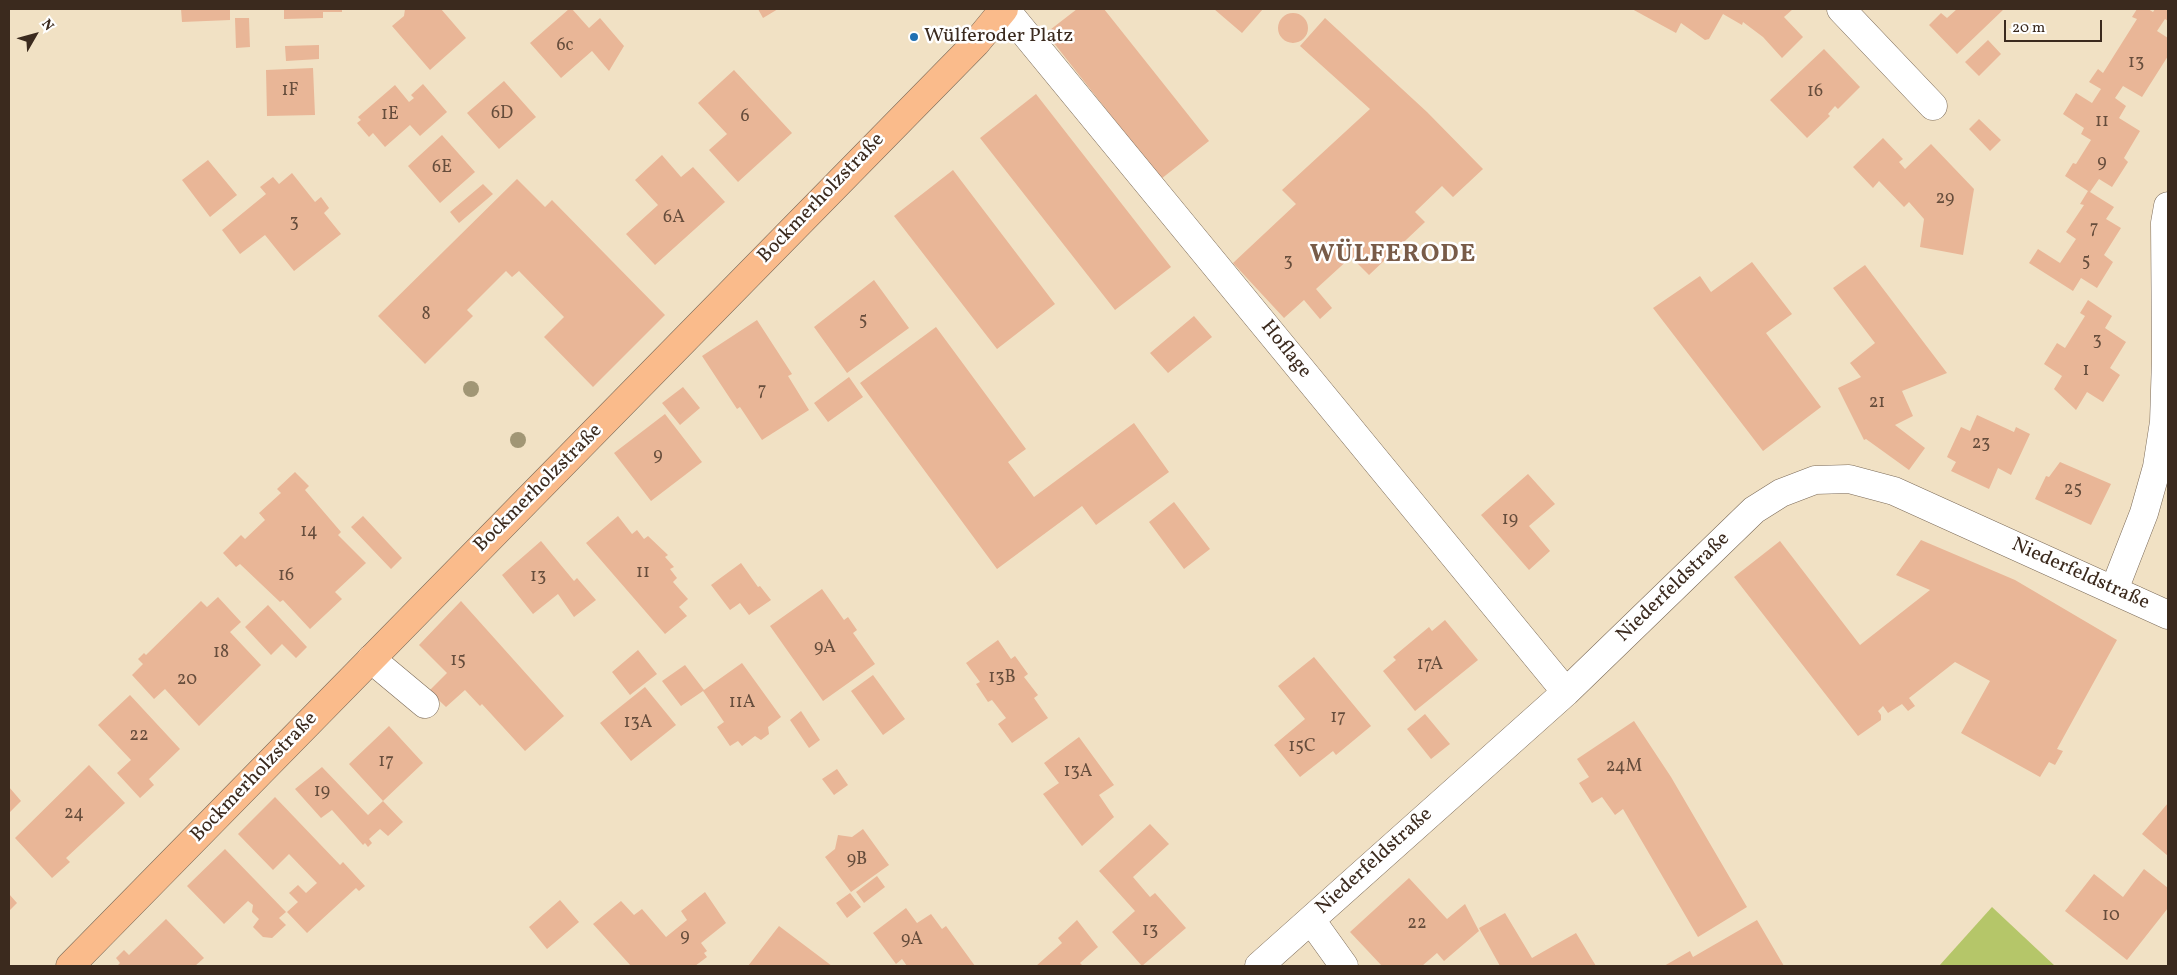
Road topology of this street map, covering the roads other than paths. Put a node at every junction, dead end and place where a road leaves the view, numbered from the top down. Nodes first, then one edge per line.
1 (1004, 9) edge
2 (1841, 9) edge
3 (1933, 106) dead end
4 (2168, 206) edge
5 (2114, 590) junction
6 (2168, 615) edge
7 (372, 659) junction
8 (1566, 692) junction
9 (425, 704) dead end
10 (1311, 920) junction
11 (70, 966) edge
12 (1259, 966) edge
13 (1344, 966) edge

1 - 7 main road, Bockmerholzstraße
1 - 8 street, Hoflage
2 - 3 street
4 - 5 street
5 - 6 street, Niederfeldstraße
5 - 8 street, Niederfeldstraße
7 - 9 street
7 - 11 main road, Bockmerholzstraße
8 - 10 street, Niederfeldstraße
10 - 12 street, Niederfeldstraße
10 - 13 street

